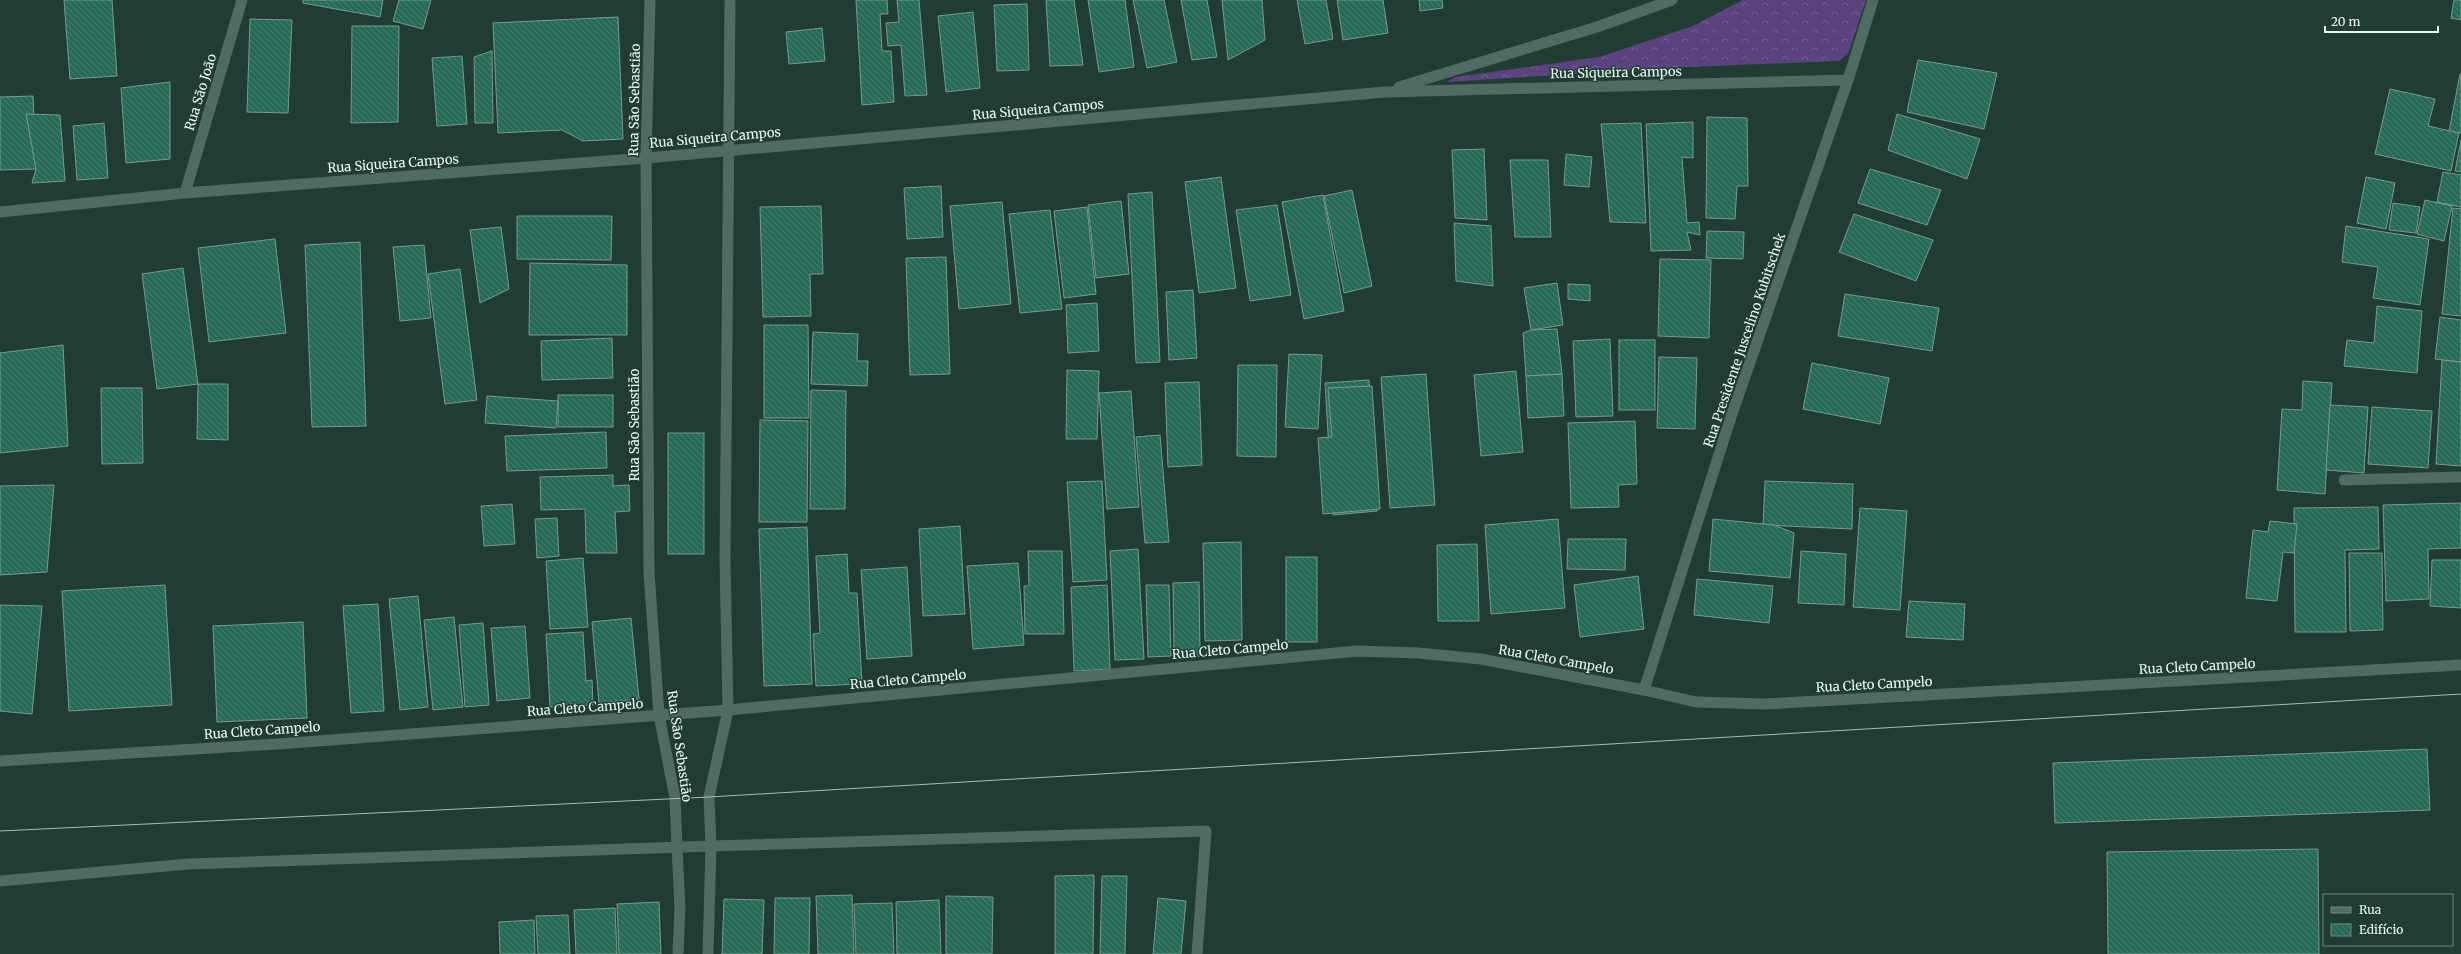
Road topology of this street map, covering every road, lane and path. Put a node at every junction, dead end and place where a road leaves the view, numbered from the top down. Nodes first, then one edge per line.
1 (242, 0) edge
2 (650, 0) edge
3 (730, 0) edge
4 (1672, 0) edge
5 (1873, 0) edge
6 (1848, 80) junction
7 (1385, 92) junction
8 (729, 150) junction
9 (646, 158) junction
10 (185, 193) junction
11 (0, 212) edge
12 (2461, 477) edge
13 (2344, 480) dead end
14 (2461, 665) edge
15 (1644, 690) junction
16 (728, 710) junction
17 (659, 715) junction
18 (0, 761) edge
19 (711, 846) junction
20 (677, 848) junction
21 (0, 882) edge
22 (678, 954) edge
23 (708, 954) edge
24 (1197, 954) edge

1 - 10 street, Rua São João
2 - 9 street, Rua São Sebastião
3 - 8 street, Rua São Sebastião
4 - 7 street, Rua Siqueira Campos
5 - 6 street, Rua Presidente Juscelino Kubitschek
6 - 7 street, Rua Siqueira Campos
6 - 15 street, Rua Presidente Juscelino Kubitschek
7 - 8 street, Rua Siqueira Campos
8 - 9 street, Rua Siqueira Campos
8 - 16 street, Rua São Sebastião
9 - 10 street, Rua Siqueira Campos
9 - 17 street, Rua São Sebastião
10 - 11 street, Rua Siqueira Campos
12 - 13 street
14 - 15 street, Rua Cleto Campelo
15 - 16 street, Rua Cleto Campelo
16 - 17 street, Rua Cleto Campelo
16 - 19 street, Rua São Sebastião
17 - 18 street, Rua Cleto Campelo
17 - 20 street, Rua São Sebastião
19 - 20 street
19 - 23 street, Rua São Sebastião
19 - 24 street
20 - 21 street
20 - 22 street, Rua São Sebastião

